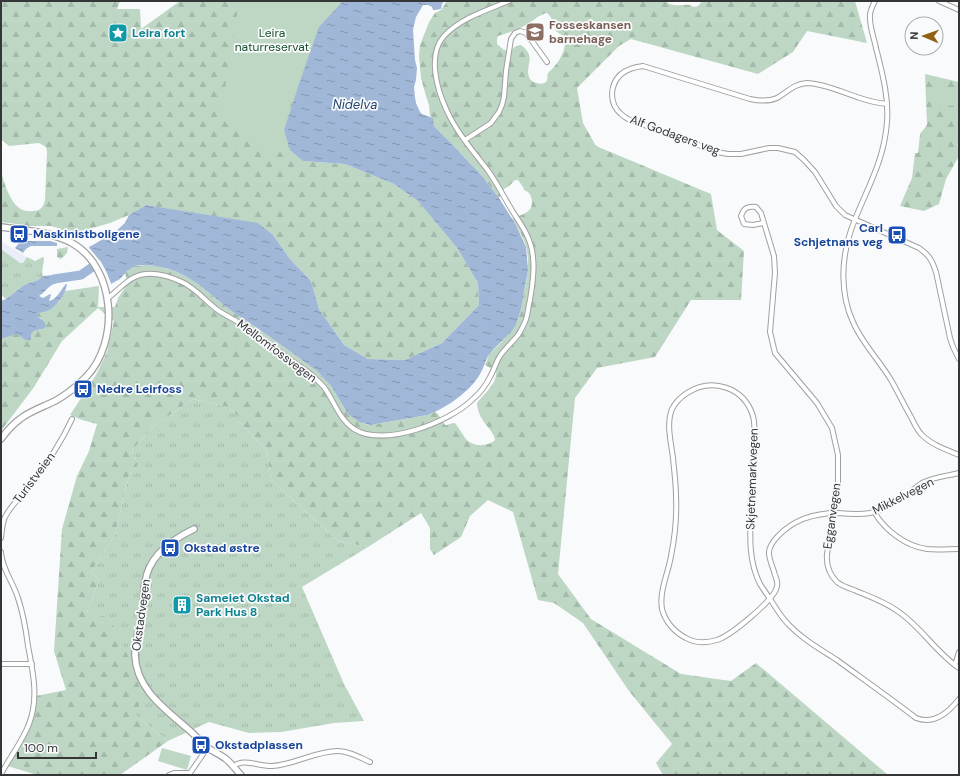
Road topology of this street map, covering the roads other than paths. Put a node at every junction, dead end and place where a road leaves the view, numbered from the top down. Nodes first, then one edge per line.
1 (510, 1) edge
2 (875, 1) edge
3 (939, 1) edge
4 (959, 10) edge
5 (547, 62) dead end
6 (887, 104) junction
7 (465, 140) junction
8 (855, 219) junction
9 (763, 222) junction
10 (1, 228) edge
11 (108, 298) junction
12 (959, 359) edge
13 (72, 419) dead end
14 (1, 439) edge
15 (959, 455) edge
16 (959, 473) edge
17 (874, 512) junction
18 (834, 513) junction
19 (194, 529) dead end
20 (1, 538) edge
21 (959, 548) edge
22 (1, 552) edge
23 (770, 599) junction
24 (959, 652) edge
25 (1, 664) edge
26 (32, 664) junction
27 (955, 665) junction
28 (959, 668) edge
29 (959, 699) edge
30 (208, 747) junction
31 (370, 762) dead end
32 (234, 767) junction
33 (1, 774) edge
34 (169, 775) edge
35 (241, 775) edge

1 - 7 street, Mellomfossvegen
2 - 6 street
3 - 4 street
5 - 7 street
6 - 8 street
6 - 8 street, Alf Godagers veg
7 - 11 street, Mellomfossvegen
8 - 12 street, Alf Godagers veg
8 - 15 street
9 - 9 street, Egganvegen
9 - 18 street, Egganvegen
10 - 11 street
11 - 14 street
13 - 20 street, Turistveien
16 - 17 street, Mikkelvegen
17 - 18 street, Mikkelvegen
17 - 21 street
18 - 23 street, Mikkelvegen
18 - 27 street, Egganvegen
19 - 30 street, Okstadvegen
22 - 26 street
23 - 23 street, Skjetnemarkvegen
23 - 29 street, Skjetnemarkvegen
24 - 27 street
25 - 26 street
26 - 33 street
27 - 28 street, Egganvegen
30 - 32 street, Okstadvegen
30 - 34 street
31 - 32 street
32 - 35 street, Okstadvegen

